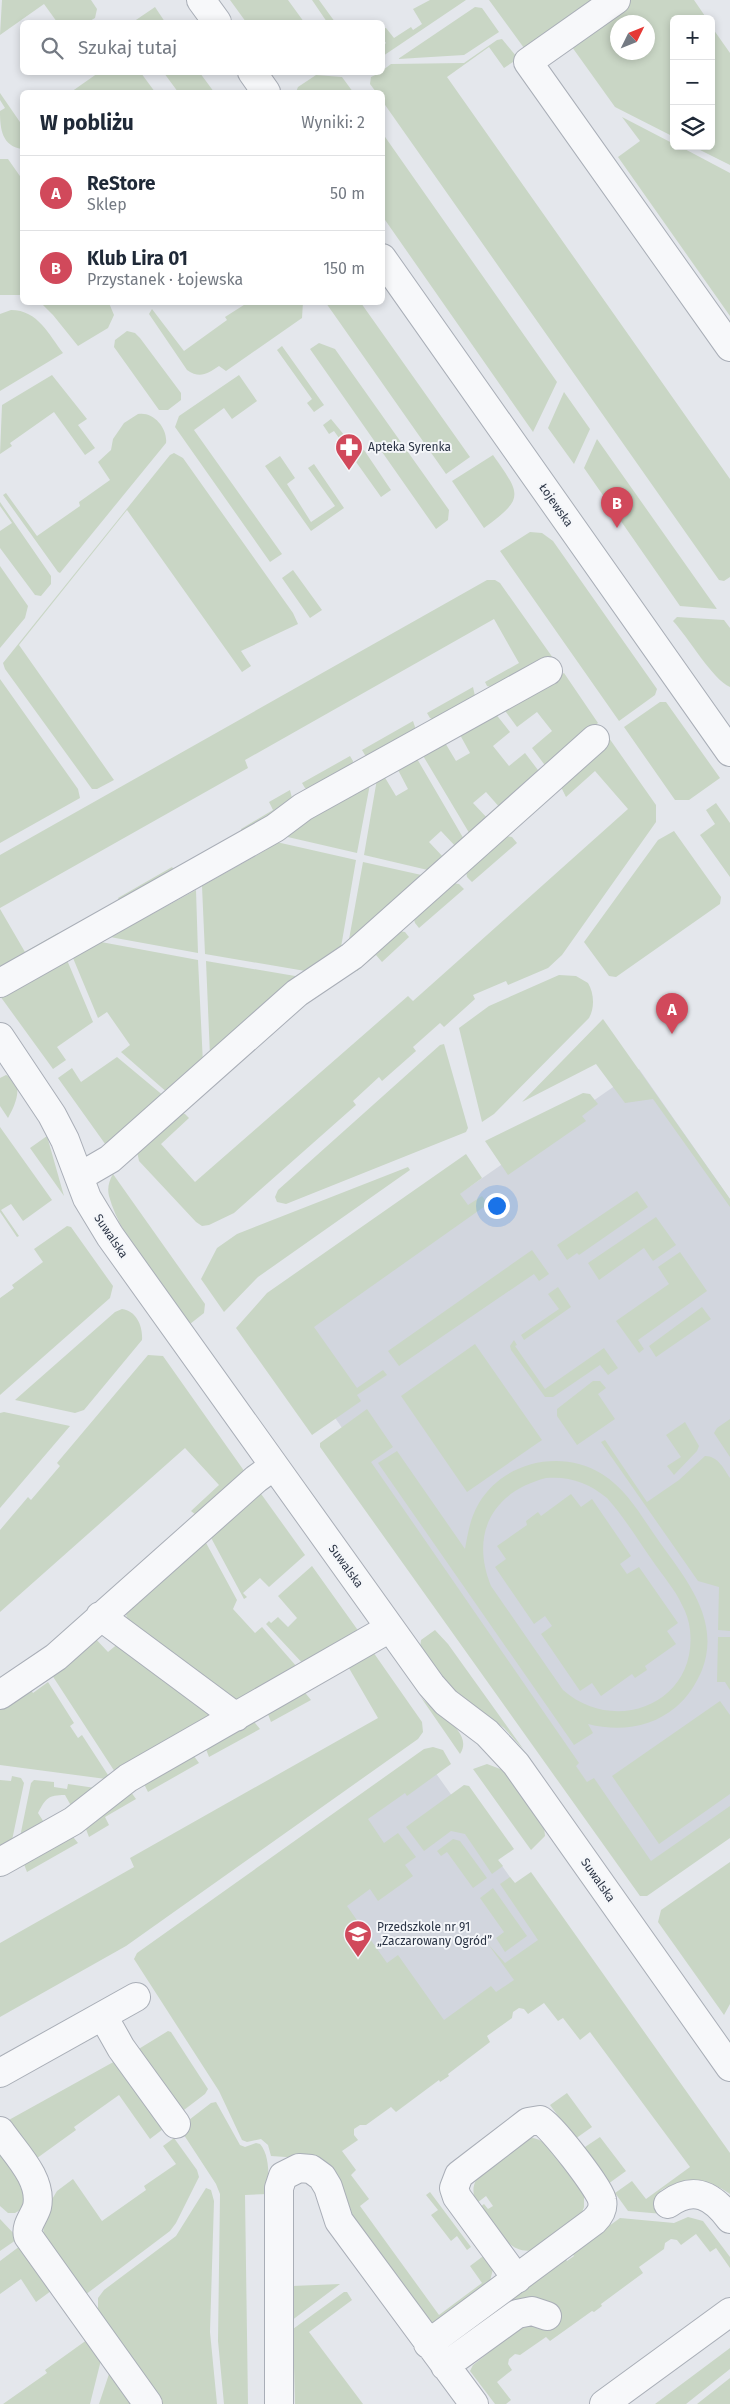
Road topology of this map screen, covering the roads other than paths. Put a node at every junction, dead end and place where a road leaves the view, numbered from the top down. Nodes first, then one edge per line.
1 (201, 0) edge
2 (616, 0) edge
3 (216, 20) edge
4 (254, 75) edge
5 (265, 90) edge
6 (385, 262) edge
7 (730, 347) edge
8 (548, 672) dead end
9 (725, 736) edge
10 (595, 739) dead end
11 (0, 982) edge
12 (4, 1052) edge
13 (79, 1177) junction
14 (274, 1466) junction
15 (100, 1616) junction
16 (390, 1628) junction
17 (0, 1695) edge
18 (236, 1717) junction
19 (0, 1862) edge
20 (136, 1997) dead end
21 (103, 2016) junction
22 (730, 2067) edge
23 (0, 2073) edge
24 (176, 2124) dead end
25 (0, 2132) edge
26 (668, 2204) dead end
27 (730, 2219) edge
28 (517, 2279) junction
29 (730, 2312) edge
30 (547, 2316) dead end
31 (428, 2344) junction
32 (445, 2366) junction
33 (148, 2404) edge
34 (279, 2404) edge
35 (474, 2404) edge
36 (604, 2404) edge

1 - 3 street
2 - 7 street
4 - 5 street
6 - 9 street, Łojewska
8 - 11 street
10 - 13 street
12 - 13 street, Suwalska
13 - 14 street, Suwalska
14 - 15 street
14 - 16 street, Suwalska
15 - 17 street
15 - 18 street
16 - 18 street
16 - 22 street, Suwalska
18 - 19 street
20 - 21 street
21 - 23 street
21 - 24 street
25 - 33 street
26 - 27 street
28 - 28 street
28 - 31 street
29 - 36 street
30 - 32 street
31 - 32 street
31 - 34 street
32 - 35 street

